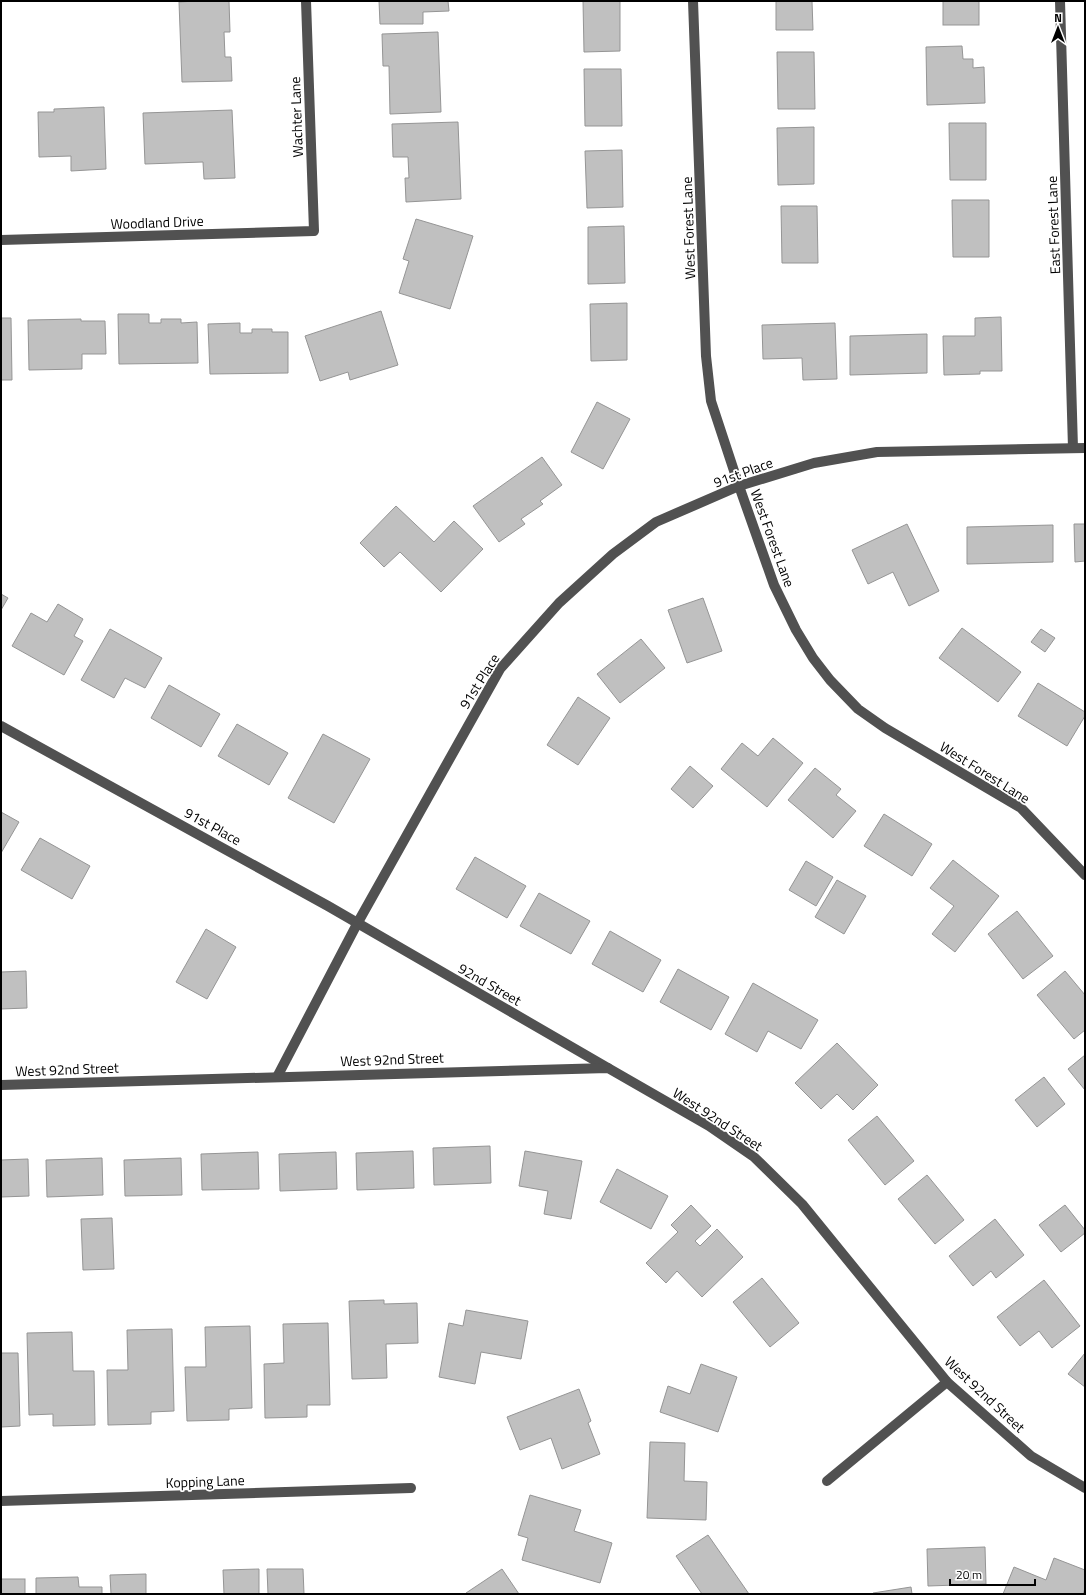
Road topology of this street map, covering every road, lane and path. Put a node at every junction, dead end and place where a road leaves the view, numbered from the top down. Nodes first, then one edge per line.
1 (306, 1) edge
2 (693, 1) edge
3 (1060, 1) edge
4 (314, 231) joint
5 (1, 240) edge
6 (1073, 448) junction
7 (1085, 448) edge
8 (739, 486) junction
9 (1, 726) edge
10 (1085, 875) edge
11 (357, 924) junction
12 (608, 1068) junction
13 (277, 1077) junction
14 (1, 1085) edge
15 (947, 1382) junction
16 (828, 1481) dead end
17 (411, 1488) dead end
18 (1085, 1488) edge
19 (1, 1501) edge

1 - 4 street, Wachter Lane
2 - 8 street, West Forest Lane
3 - 6 street, East Forest Lane
4 - 5 street, Woodland Drive
6 - 7 street, 91st Place
6 - 8 street, 91st Place
8 - 10 street, West Forest Lane
8 - 11 street, 91st Place
9 - 11 street, 91st Place
11 - 12 street, 92nd Street
11 - 13 street
12 - 13 street, West 92nd Street
12 - 15 street, West 92nd Street
13 - 14 street, West 92nd Street
15 - 16 street
15 - 18 street, West 92nd Street
17 - 19 street, Kopping Lane

